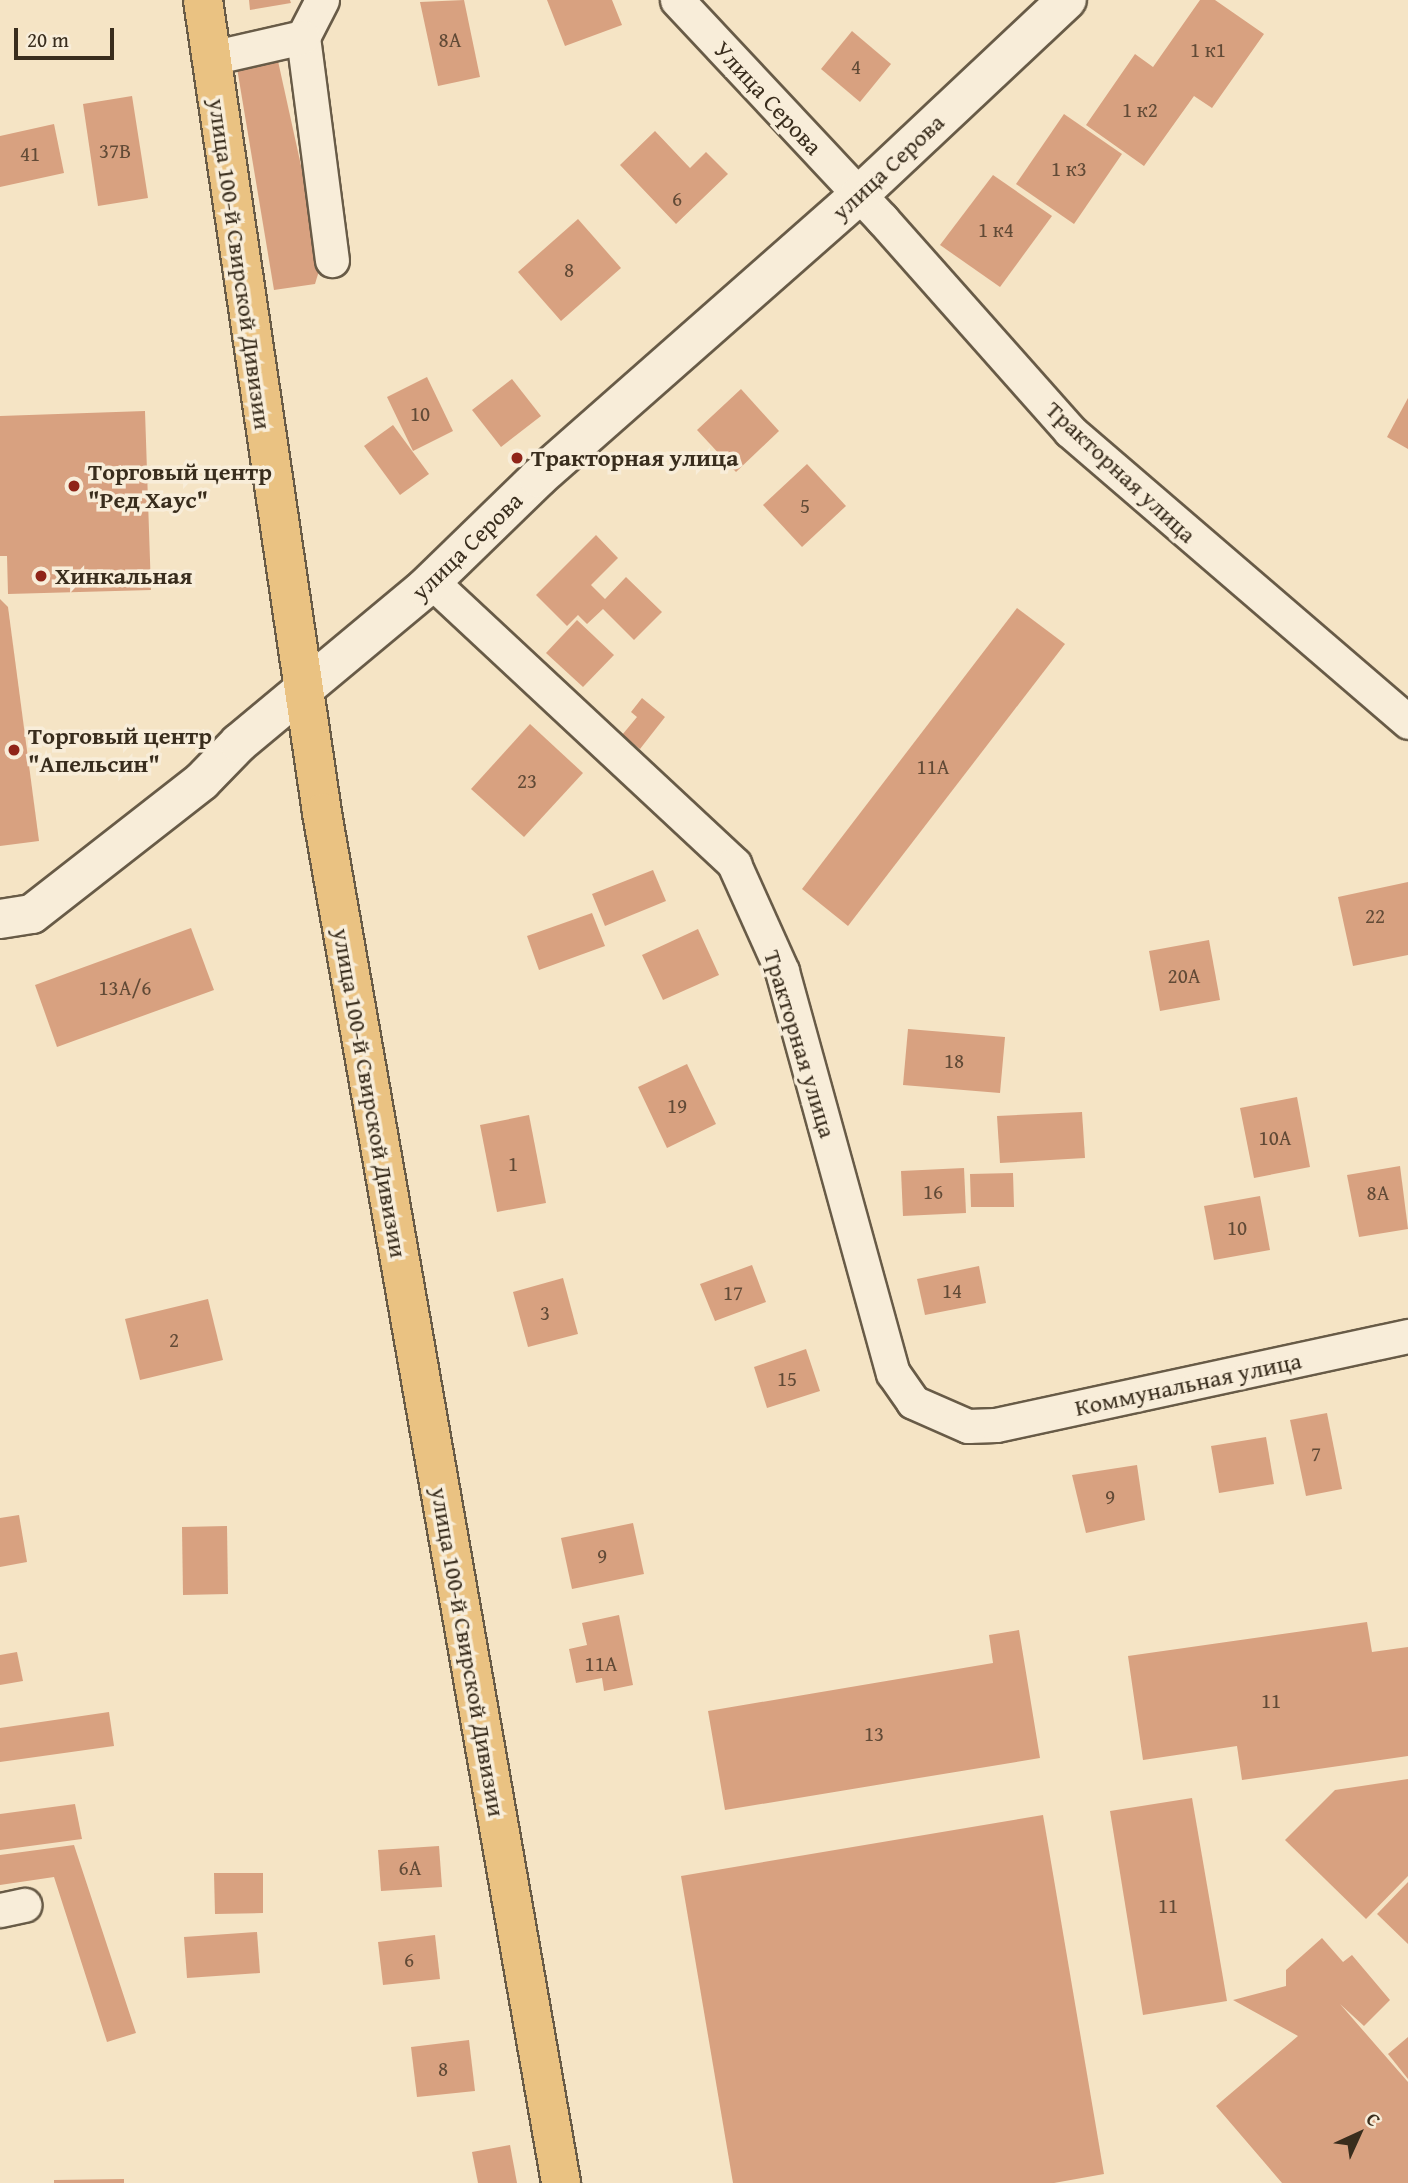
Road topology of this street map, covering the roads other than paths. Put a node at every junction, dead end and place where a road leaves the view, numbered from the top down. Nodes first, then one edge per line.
1 (203, 0) edge
2 (322, 0) edge
3 (677, 0) edge
4 (1067, 0) edge
5 (303, 37) junction
6 (211, 58) junction
7 (859, 195) junction
8 (332, 260) dead end
9 (431, 581) junction
10 (302, 692) junction
11 (1408, 722) edge
12 (0, 919) edge
13 (1408, 1336) edge
14 (968, 1426) joint
15 (561, 2183) edge

1 - 6 main road, улица 100-й Свирской Дивизии
2 - 5 street
3 - 7 street, Улица Серова
4 - 7 street, улица Серова
5 - 6 street
5 - 8 street
6 - 10 main road, улица 100-й Свирской Дивизии
7 - 9 street, улица Серова
7 - 11 street, Тракторная улица
9 - 10 street, улица Серова
9 - 14 street, Тракторная улица
10 - 12 street, улица Серова
10 - 15 main road, улица 100-й Свирской Дивизии
13 - 14 street, Коммунальная улица

